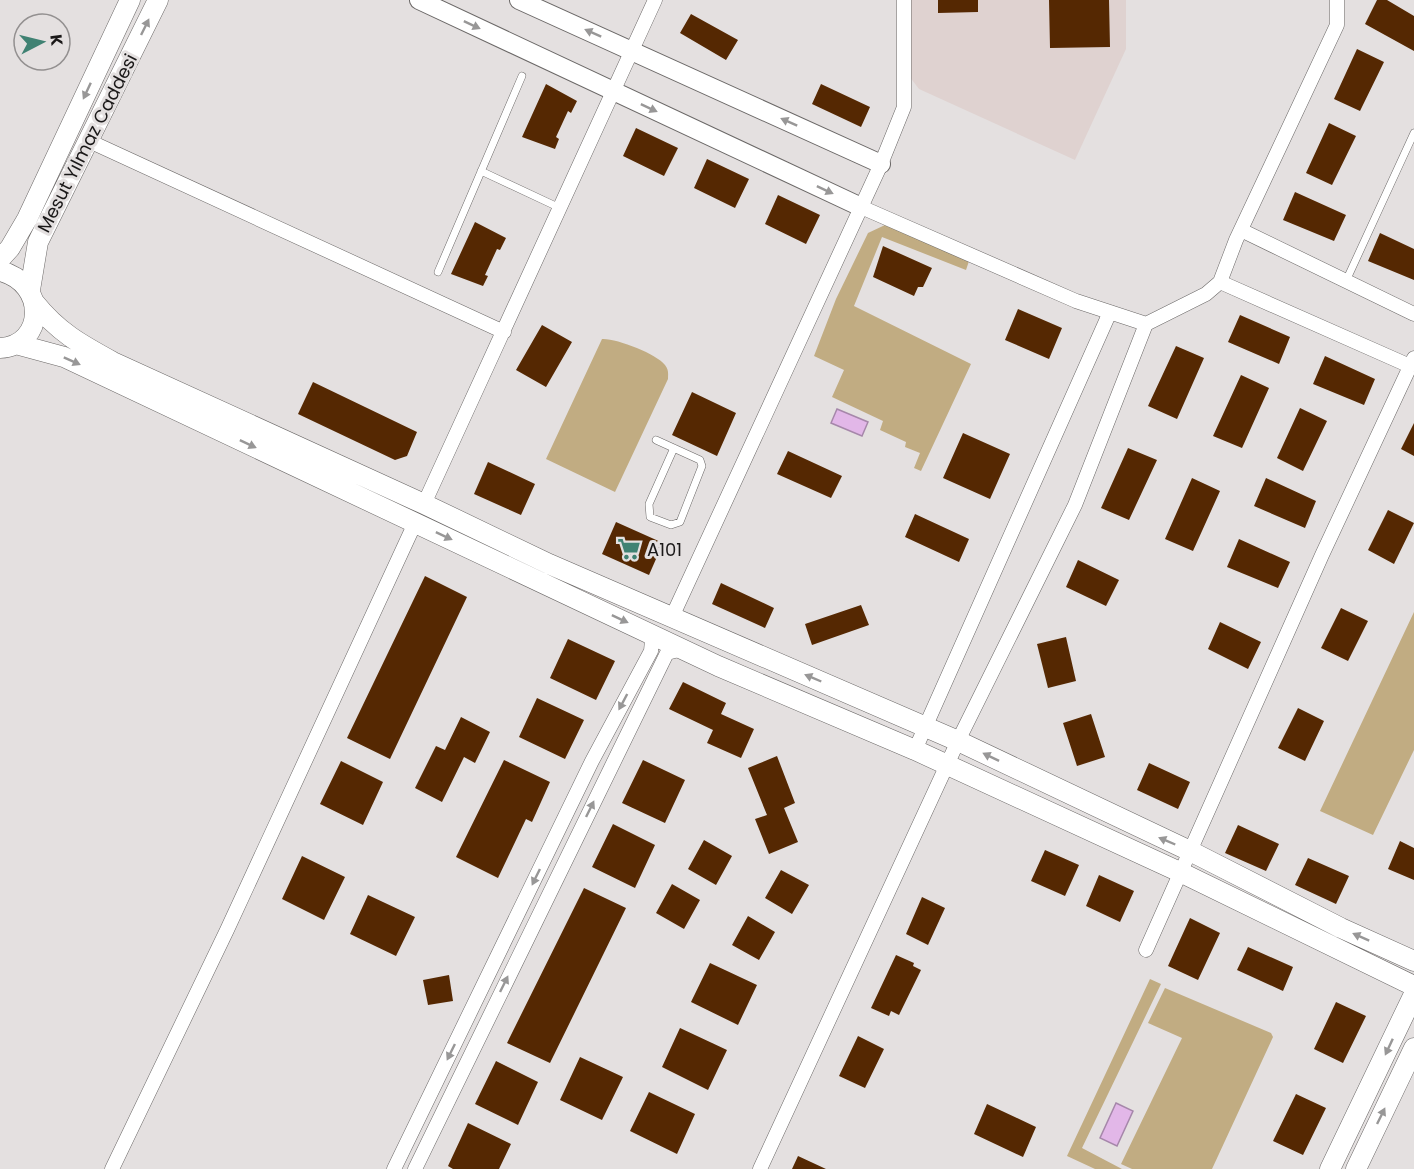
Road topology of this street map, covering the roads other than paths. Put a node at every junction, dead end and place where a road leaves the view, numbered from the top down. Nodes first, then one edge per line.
1 (130, 0) edge
2 (158, 0) edge
3 (419, 0) edge
4 (519, 0) edge
5 (655, 0) edge
6 (904, 0) edge
7 (1337, 0) edge
8 (632, 51) junction
9 (522, 76) dead end
10 (613, 91) junction
11 (1414, 133) edge
12 (89, 141) junction
13 (881, 164) junction
14 (481, 171) junction
15 (861, 207) junction
16 (560, 208) junction
17 (1241, 230) junction
18 (0, 259) edge
19 (0, 271) edge
20 (438, 272) dead end
21 (1346, 281) junction
22 (1220, 282) junction
23 (32, 296) junction
24 (1110, 312) junction
25 (1414, 314) edge
26 (1146, 324) junction
27 (504, 332) junction
28 (5, 348) edge
29 (1412, 362) edge
30 (656, 441) dead end
31 (674, 448) junction
32 (424, 504) junction
33 (415, 523) junction
34 (672, 617) junction
35 (646, 632) junction
36 (682, 649) junction
37 (925, 727) junction
38 (958, 741) junction
39 (915, 750) junction
40 (948, 765) junction
41 (1190, 851) junction
42 (1182, 873) junction
43 (1146, 950) dead end
44 (1414, 950) edge
45 (1393, 952) junction
46 (1414, 961) edge
47 (1372, 965) junction
48 (1414, 986) edge
49 (1414, 994) edge
50 (1404, 1016) junction
51 (1414, 1048) edge
52 (113, 1168) edge
53 (394, 1169) edge
54 (415, 1169) edge
55 (760, 1169) edge
56 (1330, 1169) edge
57 (1356, 1169) edge

1 -> 18 main road, Mesut Yılmaz Caddesi
12 -> 2 main road, Mesut Yılmaz Caddesi
3 -> 10 street
8 -> 4 street
5 - 8 street
6 - 13 street
7 - 17 street
8 - 10 street
13 -> 8 street
9 - 14 lane
10 -> 15 street
10 - 16 street
11 - 21 lane
12 - 23 main road, Mesut Yılmaz Caddesi
12 - 27 street
13 - 15 street
14 - 16 lane
14 - 20 lane
15 - 24 street
15 - 34 street
16 - 27 street
17 - 21 street
17 - 22 street
19 - 23 main road
21 - 25 street
22 - 26 street
22 - 29 street
23 - 28 main road, Mesut Yılmaz Caddesi
23 - 32 main road
24 - 26 street
24 - 37 street
26 - 38 street
27 - 32 street
28 -> 33 main road
29 - 41 street
30 - 31 lane
31 - 31 lane
32 - 34 main road
33 -> 35 main road
33 - 52 street
37 -> 34 main road
35 - 36 main road
35 -> 53 street
36 - 39 main road
54 -> 36 street
37 - 38 main road
37 - 39 street
38 - 40 street
41 -> 38 main road
39 - 40 main road
40 - 42 main road
40 - 55 street
41 - 42 street
45 -> 41 main road
42 - 43 street
42 - 47 main road
44 - 45 main road
45 - 46 main road
47 - 48 main road
47 - 50 main road
49 - 50 main road
50 -> 56 main road
57 -> 51 main road

